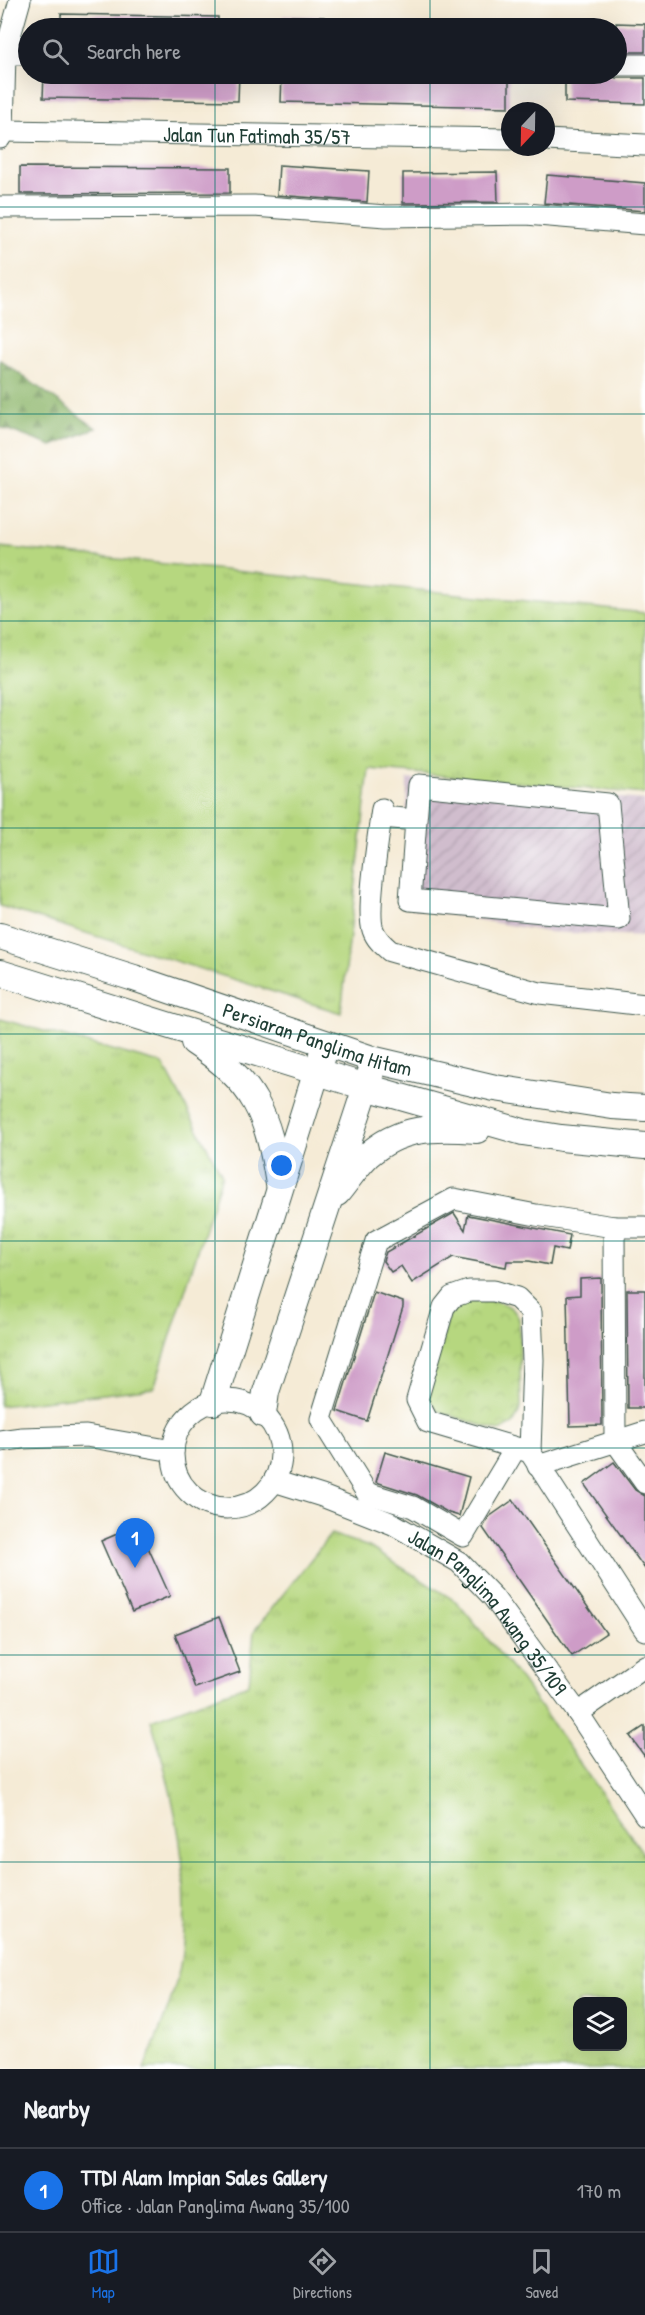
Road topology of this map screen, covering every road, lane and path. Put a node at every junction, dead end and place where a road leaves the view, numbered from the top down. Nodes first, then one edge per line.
1 (20, 0) edge
2 (5, 54) junction
3 (18, 54) edge
4 (627, 65) edge
5 (645, 65) edge
6 (2, 134) edge
7 (501, 139) edge
8 (555, 140) edge
9 (645, 145) edge
10 (0, 207) edge
11 (645, 224) edge
12 (416, 820) junction
13 (0, 936) edge
14 (0, 973) edge
15 (645, 1005) edge
16 (174, 1028) junction
17 (325, 1043) junction
18 (375, 1060) junction
19 (316, 1072) junction
20 (366, 1087) junction
21 (645, 1095) edge
22 (612, 1106) junction
23 (645, 1108) edge
24 (523, 1132) junction
25 (645, 1146) edge
26 (280, 1188) junction
27 (327, 1204) junction
28 (614, 1227) junction
29 (645, 1227) edge
30 (213, 1402) junction
31 (263, 1414) junction
32 (645, 1432) edge
33 (0, 1441) edge
34 (615, 1441) junction
35 (173, 1451) junction
36 (528, 1456) junction
37 (274, 1481) junction
38 (645, 1483) edge
39 (645, 1630) edge
40 (645, 1650) edge
41 (645, 1662) edge
42 (645, 1666) edge
43 (578, 1713) junction
44 (645, 1815) edge

1 - 2 street
2 - 3 street
2 - 6 street
4 - 5 street
6 - 7 street, Jalan Tun Fatimah 35/57
8 - 9 street
10 - 11 street
12 - 12 street
12 - 15 street
13 - 17 main road, Persiaran Panglima Hitam
14 - 16 main road, Persiaran Panglima Hitam
16 - 19 main road, Persiaran Panglima Hitam
16 - 26 main road
17 - 18 main road, Persiaran Panglima Hitam
17 - 19 main road
18 - 20 main road
18 - 22 main road, Persiaran Panglima Hitam
19 - 20 main road, Persiaran Panglima Hitam
19 - 26 main road
20 - 24 main road, Persiaran Panglima Hitam
20 - 27 main road
21 - 22 street
22 - 23 main road, Persiaran Panglima Hitam
24 - 25 main road, Persiaran Panglima Hitam
24 - 27 main road
26 - 30 main road
27 - 31 main road
28 - 29 street
28 - 34 street
28 - 36 street
30 - 31 street
30 - 35 street
31 - 37 street
32 - 34 street
33 - 35 street
34 - 36 street
34 - 38 street
35 - 37 street
36 - 36 street
36 - 39 street
37 - 43 street, Jalan Panglima Awang 35/109
40 - 41 street
42 - 43 street
43 - 44 street, Jalan Panglima Awang 35/109

